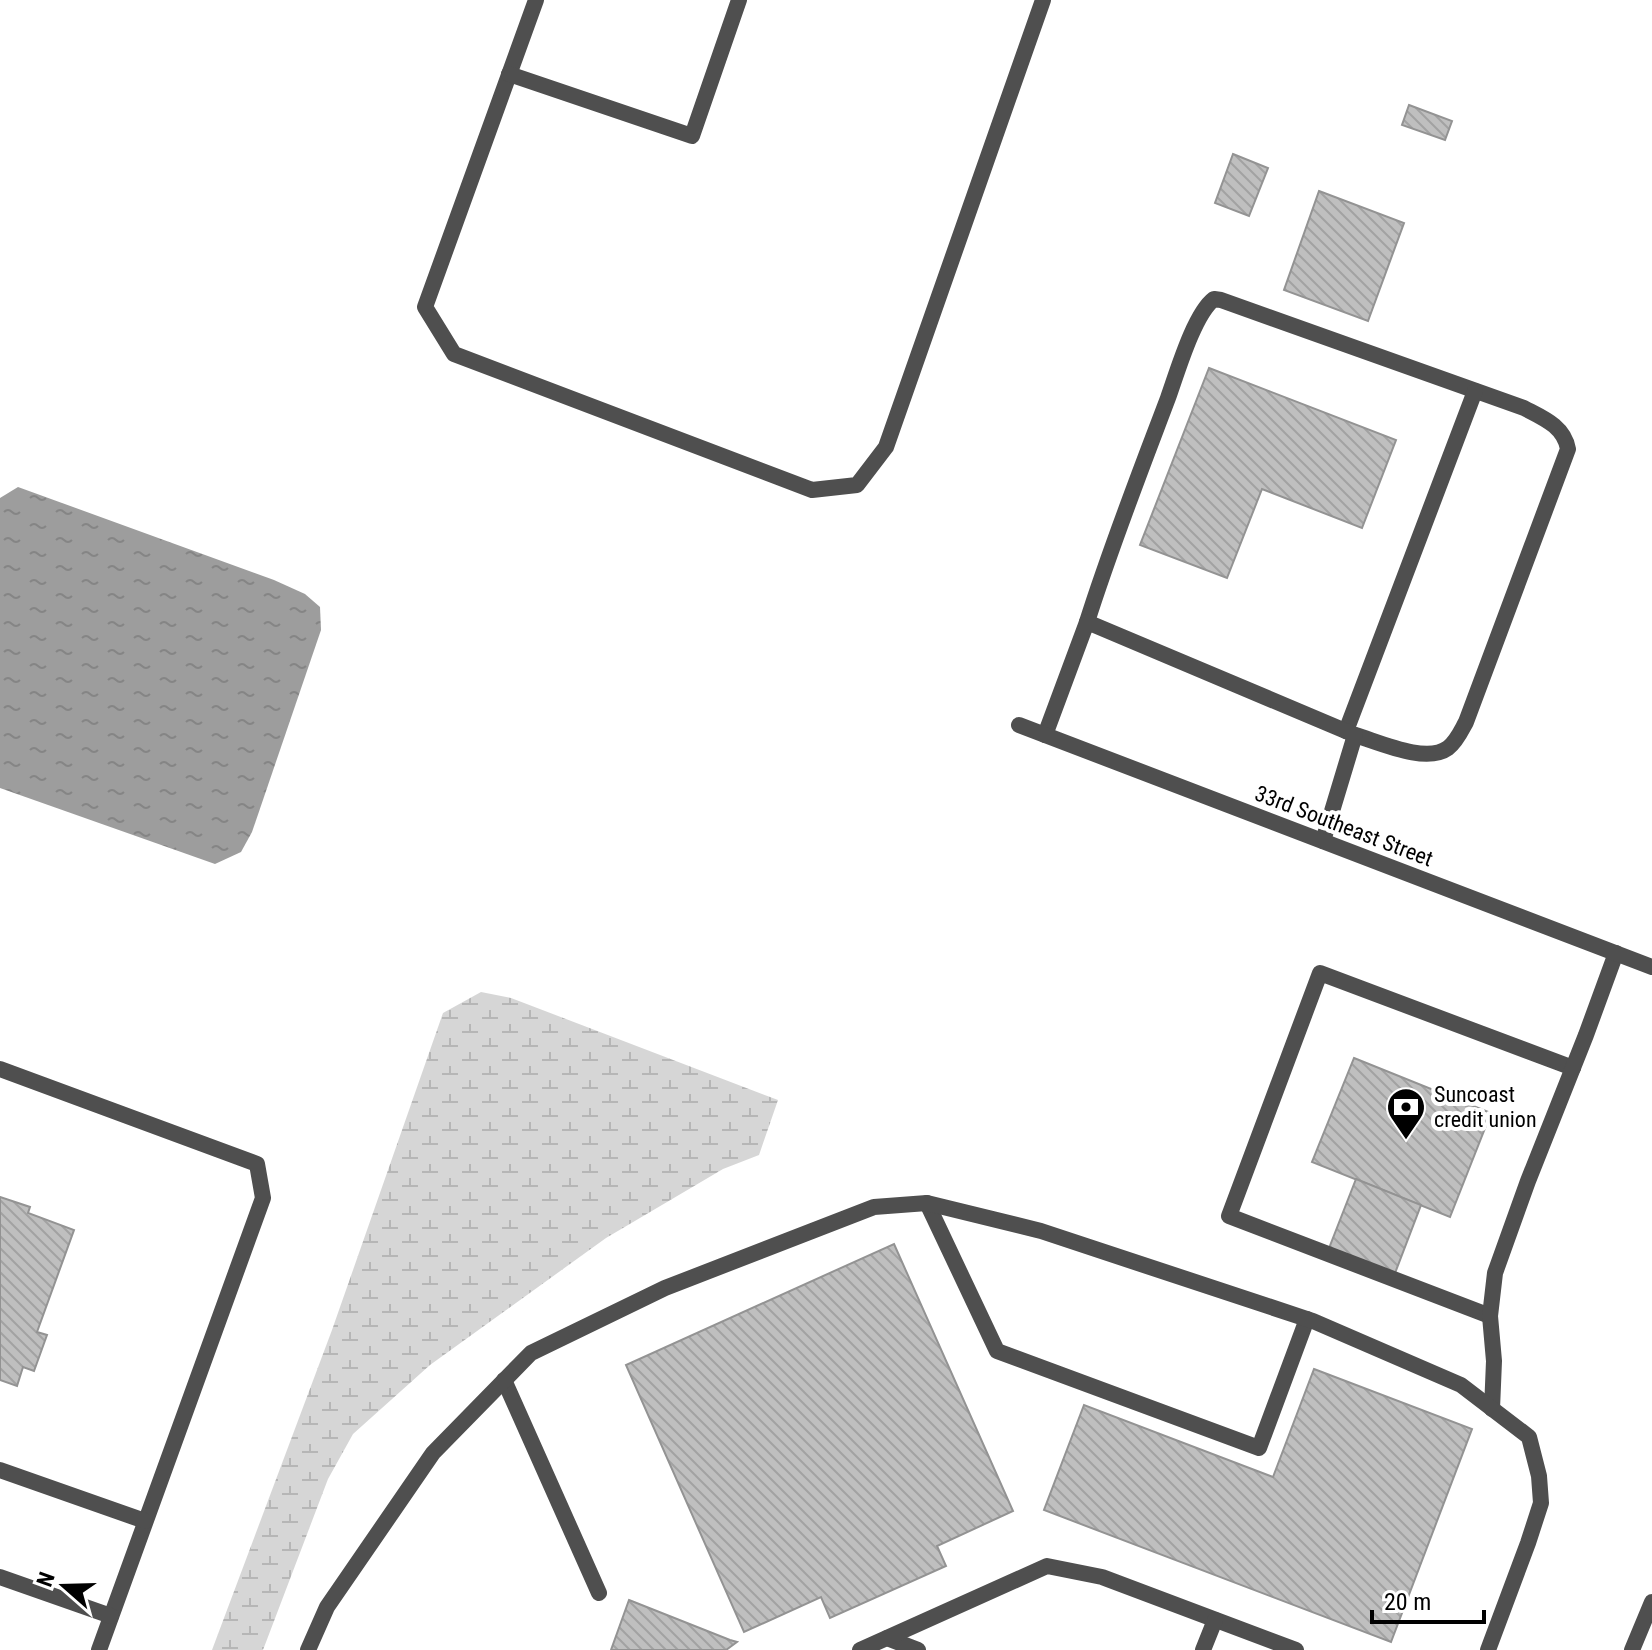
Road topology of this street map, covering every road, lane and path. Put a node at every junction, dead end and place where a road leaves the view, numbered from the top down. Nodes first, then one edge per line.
1 (536, 0) edge
2 (739, 0) edge
3 (1043, 0) edge
4 (509, 74) junction
5 (1475, 391) junction
6 (1087, 622) junction
7 (1019, 725) dead end
8 (1351, 733) junction
9 (1045, 735) junction
10 (1323, 841) junction
11 (1616, 953) junction
12 (1652, 967) edge
13 (1573, 1068) junction
14 (0, 1069) edge
15 (927, 1203) junction
16 (1490, 1316) junction
17 (1307, 1319) junction
18 (504, 1380) junction
19 (1492, 1409) junction
20 (0, 1470) edge
21 (145, 1521) junction
22 (0, 1577) edge
23 (599, 1593) dead end
24 (1652, 1602) edge
25 (111, 1616) junction
26 (1215, 1620) junction
27 (887, 1638) junction
28 (99, 1650) edge
29 (308, 1650) edge
30 (860, 1650) edge
31 (918, 1650) edge
32 (1203, 1650) edge
33 (1296, 1650) edge
34 (1488, 1650) edge
35 (1632, 1650) edge

1 - 4 street
2 - 4 street
3 - 4 street
5 - 6 street
5 - 8 street
5 - 8 street
6 - 8 street
6 - 9 street
7 - 9 street, 33rd Southeast Street
8 - 10 street
9 - 10 street, 33rd Southeast Street
10 - 11 street, 33rd Southeast Street
11 - 12 street, 33rd Southeast Street
11 - 13 street
13 - 16 street
13 - 16 street
14 - 21 street
15 - 17 street
15 - 17 street
15 - 18 street
16 - 19 street
17 - 19 street
18 - 23 street
18 - 29 street
19 - 34 street
20 - 21 street
21 - 25 street
22 - 25 street
24 - 35 street
25 - 28 street
26 - 27 street
26 - 32 street
26 - 33 street
27 - 30 street
27 - 31 street

